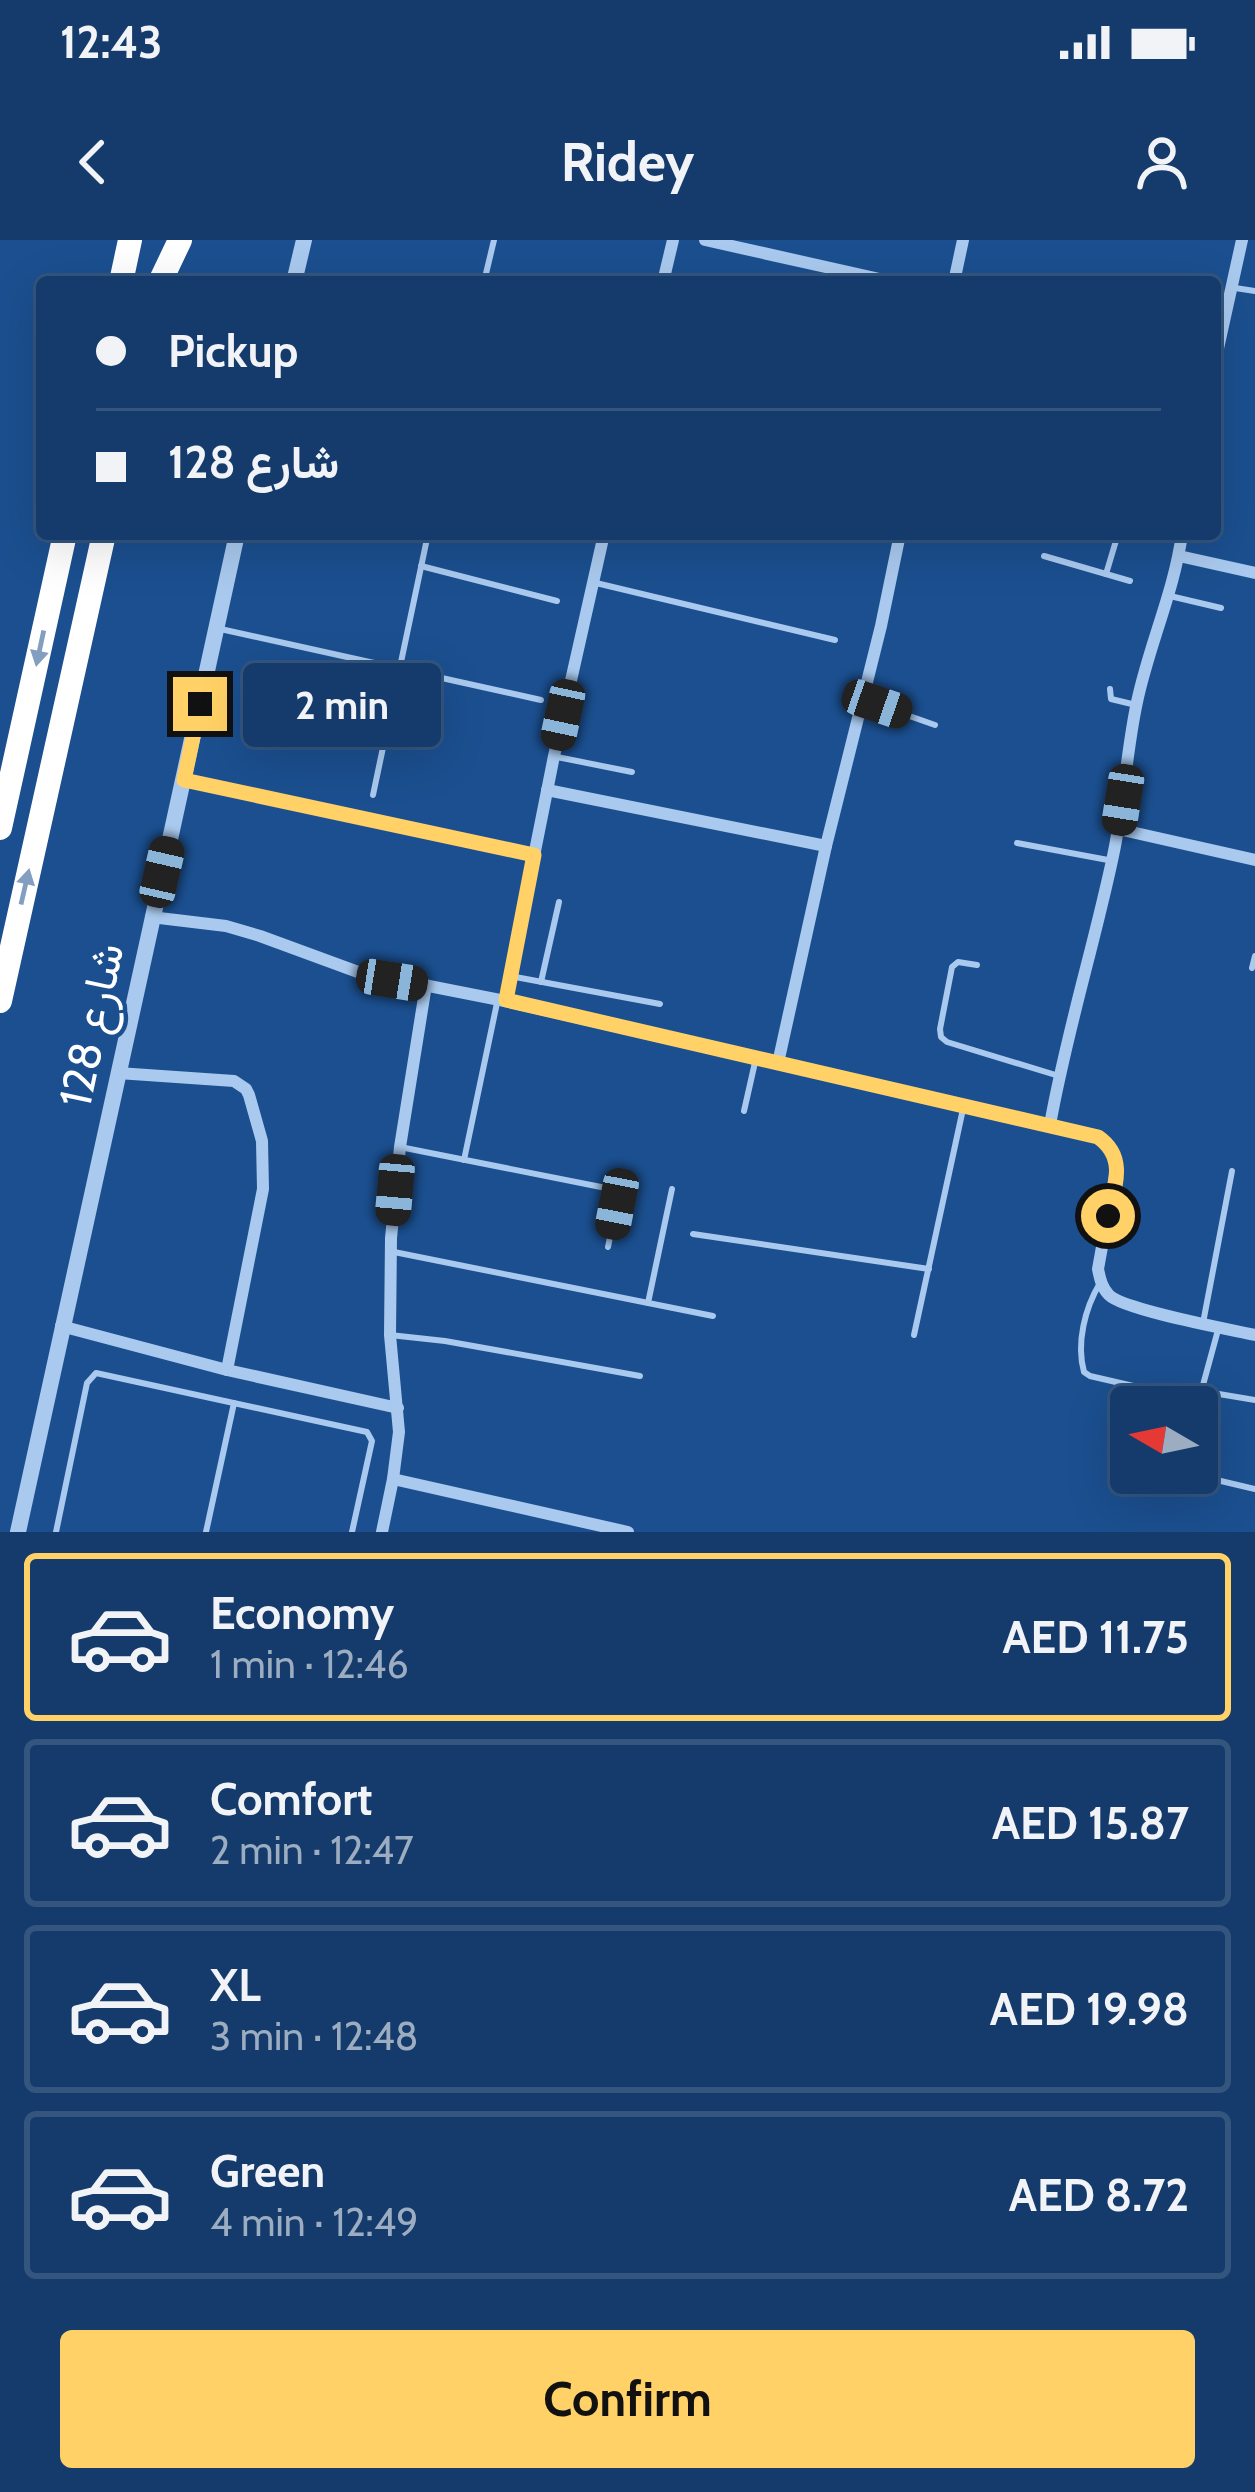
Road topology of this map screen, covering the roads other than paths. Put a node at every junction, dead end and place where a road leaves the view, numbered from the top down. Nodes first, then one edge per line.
1 (126, 240) edge
2 (169, 240) edge
3 (180, 240) edge
4 (304, 240) edge
5 (494, 240) edge
6 (673, 240) edge
7 (705, 240) edge
8 (963, 240) edge
9 (1242, 240) edge
10 (122, 276) edge
11 (161, 276) edge
12 (163, 276) edge
13 (295, 276) edge
14 (485, 276) edge
15 (664, 276) edge
16 (866, 276) edge
17 (955, 276) edge
18 (1232, 287) junction
19 (1255, 291) edge
20 (1221, 336) edge
21 (64, 540) edge
22 (103, 540) edge
23 (236, 540) edge
24 (427, 540) edge
25 (602, 540) edge
26 (899, 540) edge
27 (1116, 540) edge
28 (1181, 540) edge
29 (1043, 556) dead end
30 (1179, 556) junction
31 (421, 566) junction
32 (1255, 573) edge
33 (1106, 574) junction
34 (1130, 581) dead end
35 (592, 582) junction
36 (1170, 596) junction
37 (557, 601) dead end
38 (1222, 608) dead end
39 (215, 628) junction
40 (835, 640) dead end
41 (398, 666) junction
42 (1110, 688) dead end
43 (541, 700) dead end
44 (864, 700) junction
45 (1136, 705) junction
46 (935, 725) dead end
47 (554, 757) junction
48 (632, 772) dead end
49 (184, 780) junction
50 (547, 790) junction
51 (373, 795) dead end
52 (0, 828) edge
53 (1118, 830) junction
54 (1016, 844) dead end
55 (826, 846) junction
56 (534, 855) junction
57 (1255, 860) edge
58 (1112, 861) junction
59 (559, 902) dead end
60 (152, 917) junction
61 (1255, 956) edge
62 (977, 965) dead end
63 (1252, 968) dead end
64 (510, 976) junction
65 (541, 982) junction
66 (426, 985) junction
67 (502, 1000) junction
68 (0, 1001) edge
69 (661, 1004) dead end
70 (756, 1058) junction
71 (778, 1063) junction
72 (118, 1072) junction
73 (1059, 1076) junction
74 (964, 1105) junction
75 (744, 1111) dead end
76 (1050, 1125) junction
77 (400, 1147) junction
78 (464, 1160) junction
79 (1232, 1172) dead end
80 (672, 1190) dead end
81 (692, 1234) dead end
82 (608, 1246) dead end
83 (390, 1251) junction
84 (929, 1269) junction
85 (1101, 1282) junction
86 (648, 1303) junction
87 (713, 1316) dead end
88 (1203, 1323) junction
89 (61, 1326) junction
90 (1219, 1327) junction
91 (390, 1335) junction
92 (914, 1335) dead end
93 (1255, 1335) edge
94 (227, 1370) junction
95 (640, 1376) dead end
96 (1129, 1386) edge
97 (1202, 1386) edge
98 (1218, 1394) edge
99 (1255, 1400) edge
100 (234, 1402) junction
101 (398, 1408) junction
102 (393, 1479) junction
103 (1218, 1480) edge
104 (1255, 1489) edge
105 (18, 1532) edge
106 (56, 1532) edge
107 (206, 1532) edge
108 (352, 1532) edge
109 (382, 1532) edge
110 (628, 1532) edge

1 - 10 highway
2 - 11 highway
3 - 12 highway
4 - 13 street
5 - 14 lane
6 - 15 street
7 - 16 street
8 - 17 street
9 - 18 street
18 - 19 lane
18 - 20 street
21 -> 52 highway
68 -> 22 highway
23 - 39 street, شارع 128
24 - 31 lane
25 - 35 street
26 - 44 street
27 - 33 lane
28 - 30 street
29 - 33 lane
30 - 32 street
30 - 36 street
31 - 37 lane
31 - 41 lane
33 - 34 lane
35 - 40 lane
35 - 47 street
36 - 38 lane
36 - 45 street
39 - 41 lane
39 - 49 street, شارع 128
41 - 43 lane
41 - 51 lane
42 - 45 lane
44 - 46 lane
44 - 55 street
45 - 53 street
47 - 48 lane
47 - 50 street
49 - 56 street
49 - 60 street, شارع 128
50 - 55 street
50 - 56 street
53 - 57 street
53 - 58 street
54 - 58 lane
55 - 71 street
56 - 64 street
58 - 73 street
59 - 65 lane
60 - 66 street
60 - 72 street, شارع 128
61 - 63 lane
62 - 73 lane
64 - 65 lane
64 - 67 street
65 - 69 lane
66 - 67 street
66 - 77 street
67 - 70 street
67 - 78 lane
70 - 71 street
70 - 75 lane
71 - 74 street
72 - 89 street, شارع 128
72 - 94 street
73 - 76 street
74 - 76 street
74 - 84 lane
76 - 85 street
77 - 78 lane
77 - 83 street
78 - 82 lane
79 - 88 lane
80 - 86 lane
81 - 84 lane
83 - 86 lane
83 - 91 street
84 - 92 lane
85 - 88 street
85 - 96 lane
86 - 87 lane
88 - 90 street
89 - 94 street
89 - 105 street, شارع 128
90 - 93 street
90 - 97 lane
91 - 95 lane
91 - 101 street
94 - 101 street
98 - 99 lane
100 - 106 lane
100 - 107 lane
100 - 108 lane
101 - 102 street
102 - 109 street
102 - 110 street
103 - 104 lane

